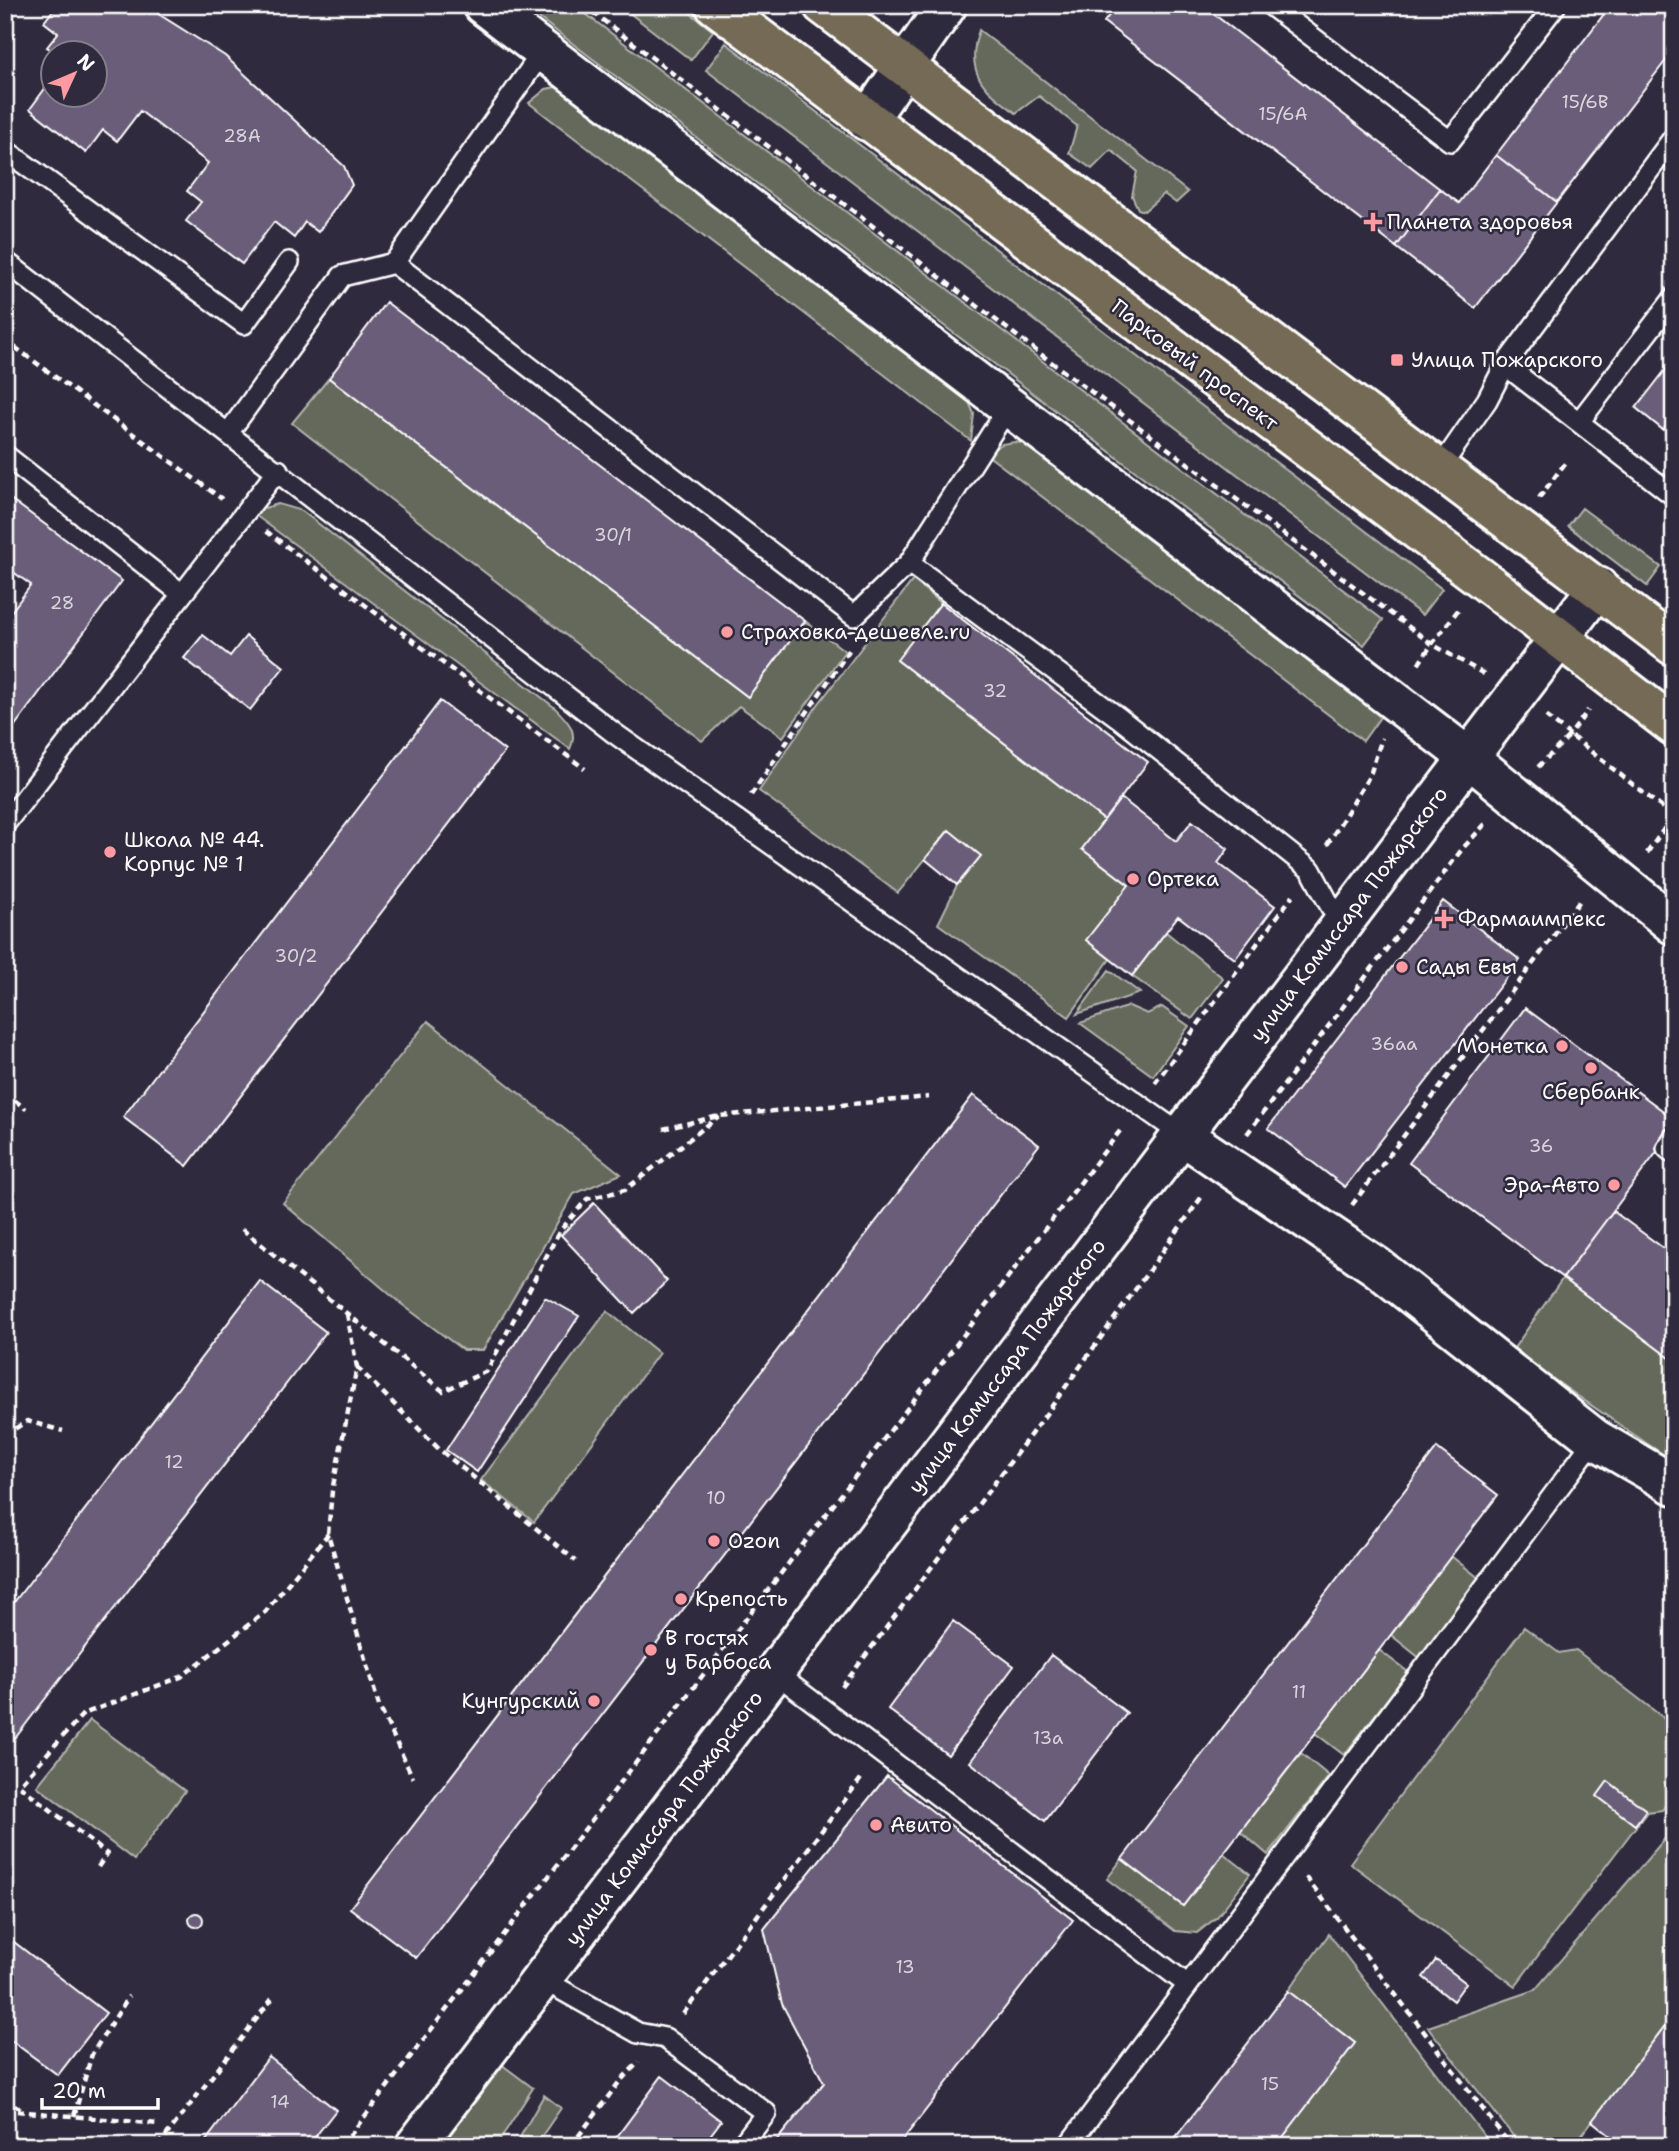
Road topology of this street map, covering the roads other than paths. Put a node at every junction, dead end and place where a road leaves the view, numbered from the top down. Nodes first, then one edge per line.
1 (483, 5) edge
2 (715, 5) edge
3 (823, 5) edge
4 (947, 5) edge
5 (1270, 5) edge
6 (1556, 5) edge
7 (543, 51) junction
8 (905, 68) junction
9 (867, 121) junction
10 (1674, 137) edge
11 (5, 150) edge
12 (5, 261) edge
13 (289, 262) dead end
14 (394, 263) junction
15 (1674, 298) edge
16 (1505, 365) junction
17 (1009, 406) junction
18 (1579, 422) junction
19 (229, 432) junction
20 (5, 455) edge
21 (1440, 468) junction
22 (278, 471) junction
23 (1674, 496) edge
24 (909, 563) junction
25 (1598, 587) junction
26 (182, 594) junction
27 (1559, 638) junction
28 (1674, 646) edge
29 (1674, 726) edge
30 (1468, 757) junction
31 (5, 824) edge
32 (1674, 925) edge
33 (1341, 926) junction
34 (1182, 1135) junction
35 (1674, 1138) edge
36 (1674, 1154) edge
37 (1595, 1439) junction
38 (1674, 1485) edge
39 (774, 1672) junction
40 (542, 1979) junction
41 (1188, 1985) junction
42 (415, 2146) edge
43 (741, 2146) edge
44 (1068, 2146) edge

1 - 7 street
2 - 9 main road, Парковый проспект
3 - 8 main road
4 - 8 street
5 - 6 lane
7 - 14 lane
7 - 17 street
8 - 9 street
8 - 21 main road
9 - 27 main road, Парковый проспект
10 - 16 lane
11 - 13 lane
12 - 19 lane
14 - 19 lane
14 - 24 lane
15 - 18 lane
16 - 18 lane
16 - 21 lane
17 - 24 lane
17 - 30 street
18 - 23 lane
19 - 22 lane
20 - 26 lane
21 - 25 main road
22 - 26 lane
22 - 34 lane
24 - 33 lane
25 - 27 street, улица Комиссара Пожарского
25 - 28 main road
26 - 31 lane
27 - 29 main road, Парковый проспект
27 - 30 street, улица Комиссара Пожарского
30 - 32 street
30 - 33 street, улица Комиссара Пожарского
33 - 34 street, улица Комиссара Пожарского
34 - 37 street
34 - 39 street, улица Комиссара Пожарского
35 - 36 lane
37 - 38 street
37 - 41 lane
39 - 40 street, улица Комиссара Пожарского
39 - 41 lane
40 - 42 street, улица Комиссара Пожарского
40 - 43 lane
41 - 44 lane

